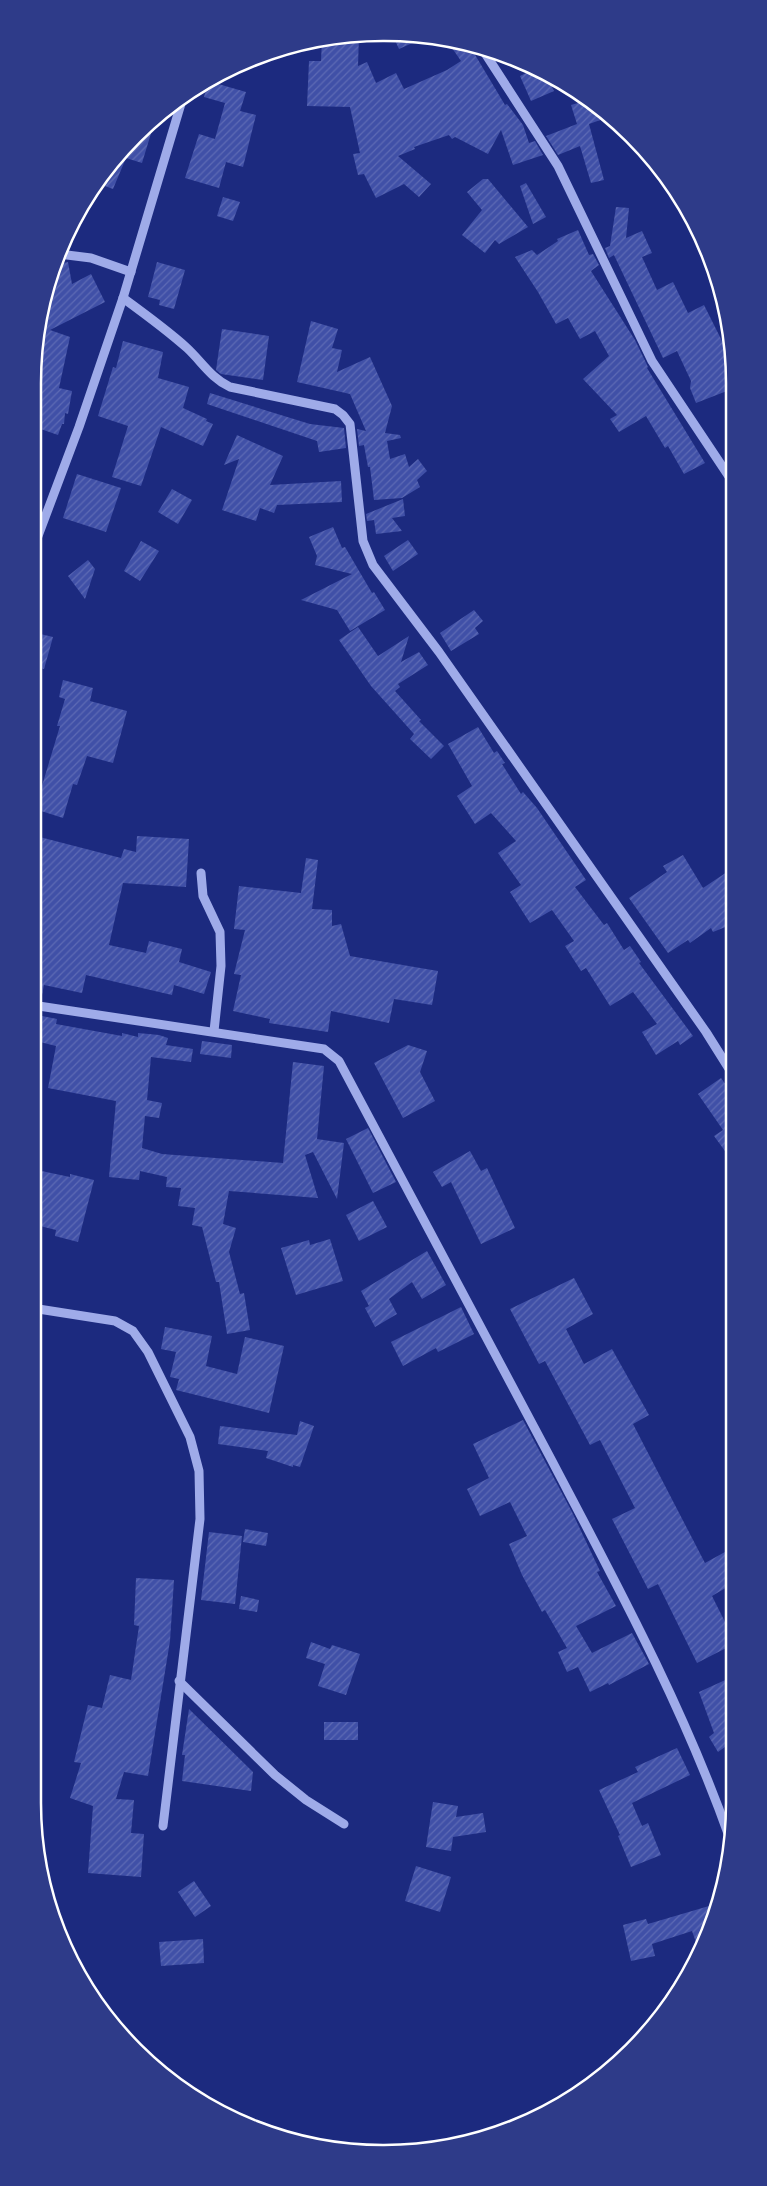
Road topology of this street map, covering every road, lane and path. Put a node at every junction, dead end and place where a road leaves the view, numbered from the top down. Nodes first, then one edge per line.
1 (488, 57) edge
2 (180, 109) edge
3 (66, 255) edge
4 (131, 272) junction
5 (123, 298) junction
6 (726, 472) edge
7 (41, 528) edge
8 (201, 873) dead end
9 (41, 1006) edge
10 (214, 1031) junction
11 (726, 1064) edge
12 (41, 1309) edge
13 (179, 1681) junction
14 (344, 1824) dead end
15 (725, 1825) edge
16 (163, 1826) dead end

1 - 6 street
2 - 4 street
3 - 4 street
4 - 5 street
5 - 7 street
5 - 11 street
8 - 10 street
9 - 10 street
10 - 15 street
12 - 13 street
13 - 14 street
13 - 16 street

